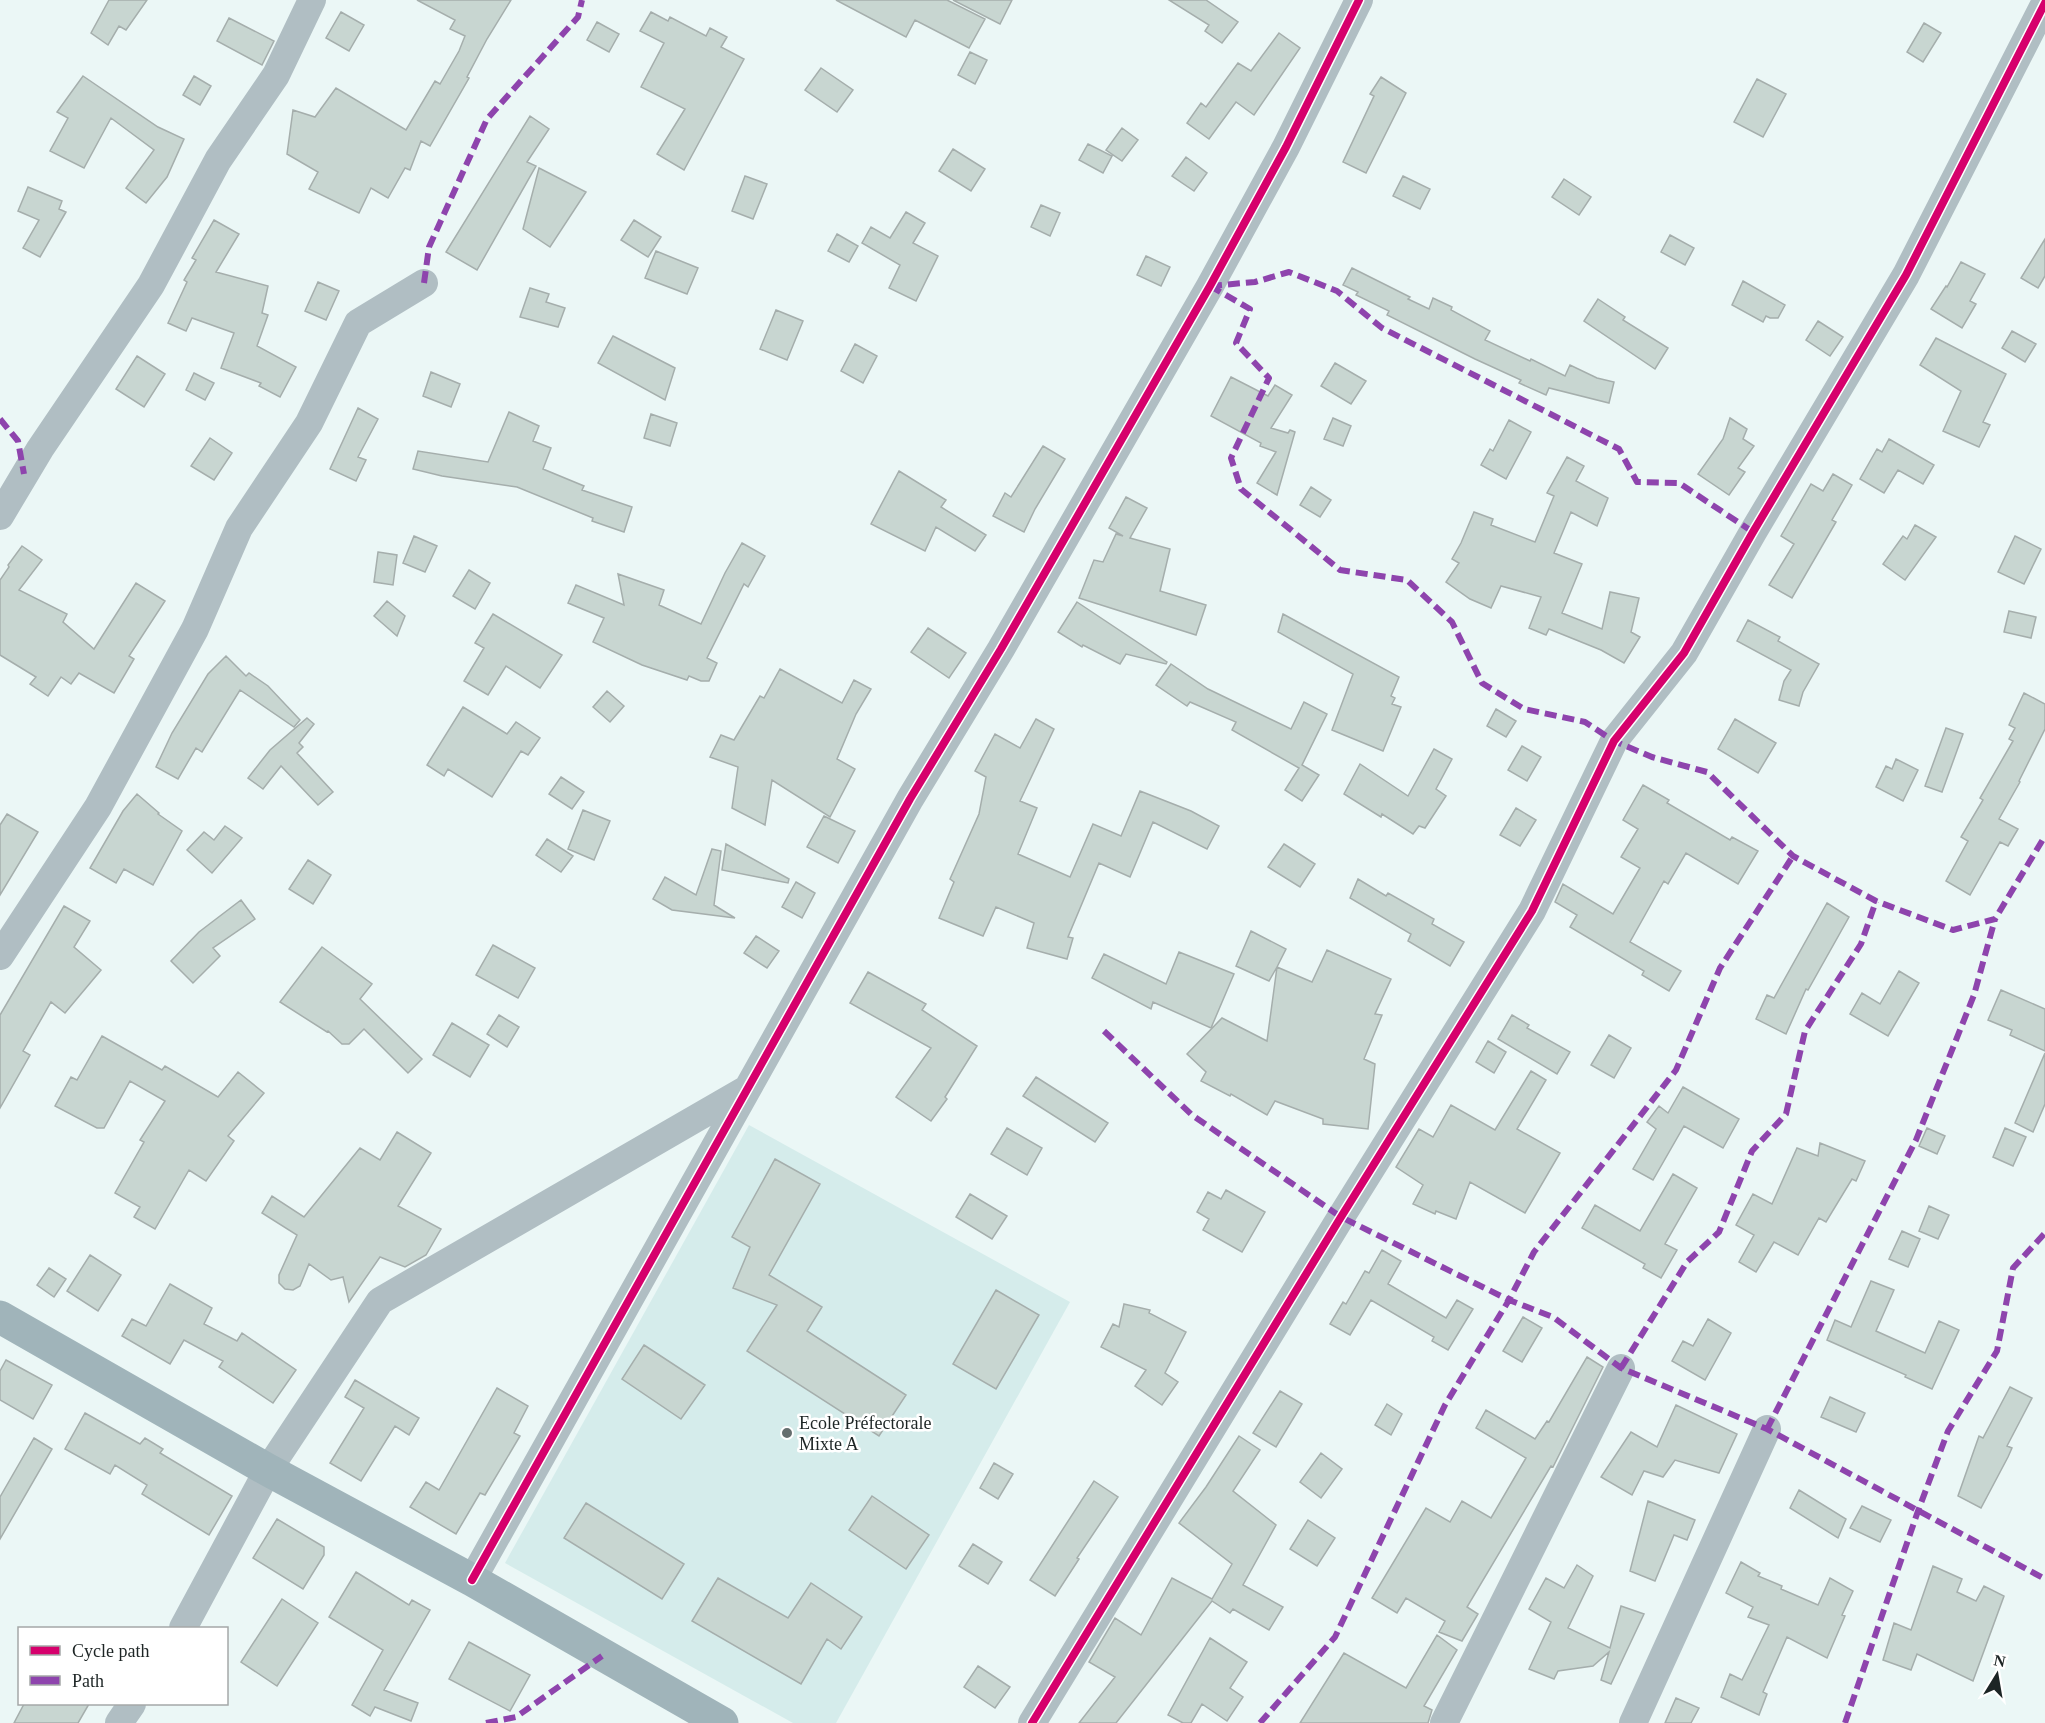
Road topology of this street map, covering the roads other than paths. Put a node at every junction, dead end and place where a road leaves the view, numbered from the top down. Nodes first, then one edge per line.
1 (312, 0) edge
2 (1359, 0) edge
3 (2045, 3) edge
4 (424, 283) dead end
5 (0, 516) edge
6 (0, 956) edge
7 (747, 1089) junction
8 (0, 1317) edge
9 (1621, 1368) dead end
10 (1767, 1429) dead end
11 (268, 1470) junction
12 (472, 1580) junction
13 (184, 1627) edge
14 (131, 1705) edge
15 (119, 1723) edge
16 (722, 1723) edge
17 (1032, 1723) edge
18 (1443, 1723) edge
19 (1633, 1723) edge

1 - 5 street
2 - 7 street
3 - 17 street
4 - 6 street
7 - 11 street
7 - 12 street
8 - 11 main road
9 - 18 street
10 - 19 street
11 - 12 main road
11 - 13 street
12 - 16 main road
14 - 15 street

